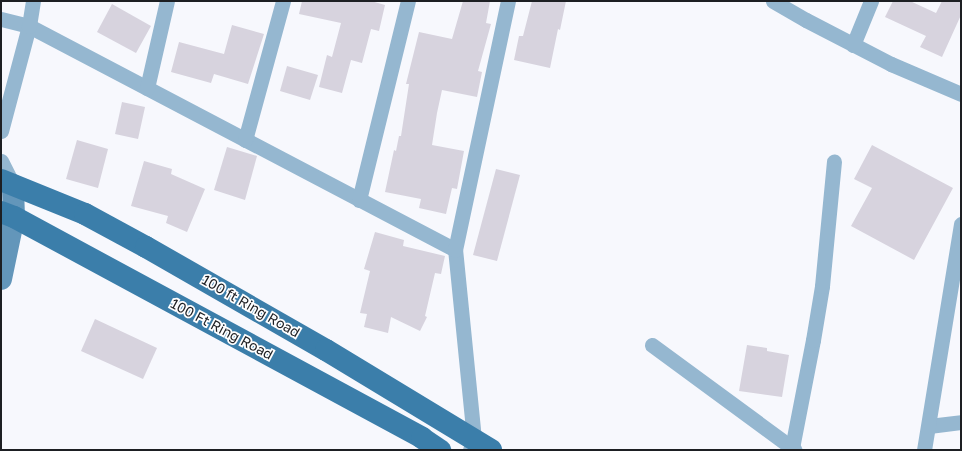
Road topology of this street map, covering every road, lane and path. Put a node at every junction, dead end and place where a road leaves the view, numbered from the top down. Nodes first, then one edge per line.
1 (33, 1) edge
2 (167, 1) edge
3 (283, 1) edge
4 (408, 1) edge
5 (508, 1) edge
6 (773, 1) edge
7 (871, 1) edge
8 (1, 19) edge
9 (29, 26) junction
10 (853, 45) junction
11 (147, 88) junction
12 (961, 94) edge
13 (1, 131) edge
14 (245, 140) junction
15 (1, 161) edge
16 (834, 162) dead end
17 (7, 182) edge
18 (359, 200) junction
19 (7, 214) edge
20 (961, 224) edge
21 (455, 250) junction
22 (1, 279) edge
23 (652, 345) dead end
24 (961, 422) edge
25 (929, 426) junction
26 (478, 446) edge
27 (794, 449) edge
28 (440, 450) edge
29 (924, 450) edge

1 - 9 street
2 - 11 street
3 - 14 street
4 - 18 street
5 - 21 street
6 - 10 street
7 - 10 street
8 - 9 street
9 - 11 street
9 - 13 street
10 - 12 street
11 - 14 street
14 - 18 street
15 - 17 street
16 - 27 street
17 - 19 main road
17 - 26 main road, 100 ft Ring Road
18 - 21 street
19 - 22 main road
19 - 28 main road, 100 Ft Ring Road
20 - 25 street
21 - 26 street
23 - 27 street
24 - 25 street
25 - 29 street

